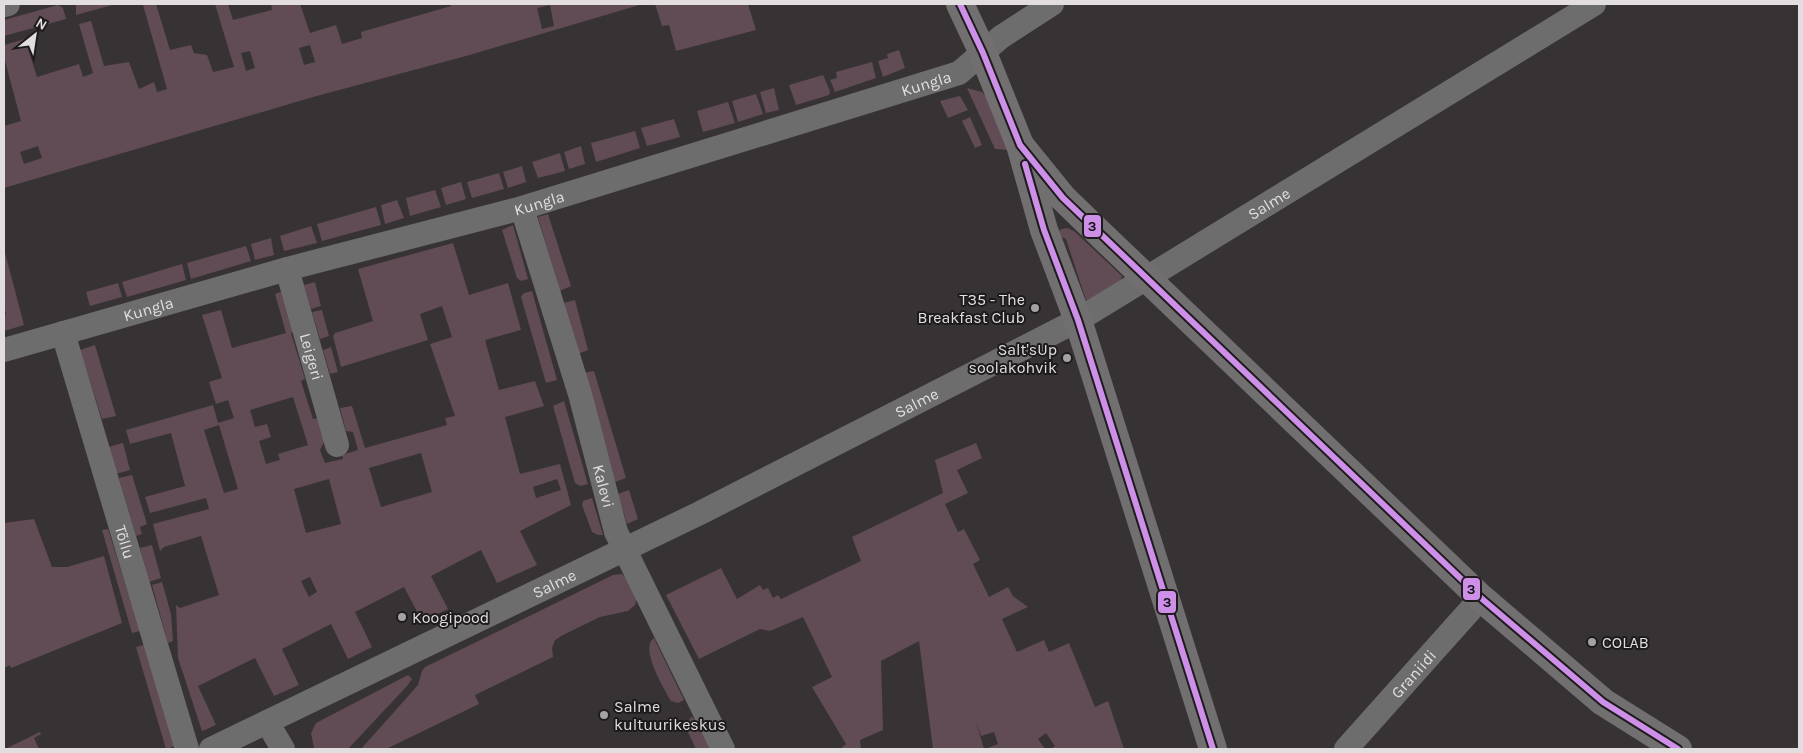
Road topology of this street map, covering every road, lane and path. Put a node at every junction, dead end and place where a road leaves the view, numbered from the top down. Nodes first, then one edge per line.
1 (8, 4) edge
2 (960, 4) edge
3 (1052, 4) edge
4 (1594, 4) edge
5 (4, 5) edge
6 (983, 53) junction
7 (1020, 145) junction
8 (522, 208) junction
9 (1094, 228) junction
10 (1044, 230) junction
11 (287, 269) junction
12 (1146, 280) junction
13 (1078, 320) junction
14 (63, 333) junction
15 (4, 350) edge
16 (337, 445) dead end
17 (624, 548) junction
18 (1481, 598) junction
19 (267, 722) junction
20 (187, 749) edge
21 (211, 749) edge
22 (283, 749) edge
23 (723, 749) edge
24 (1213, 749) edge
25 (1346, 749) edge
26 (1678, 749) edge

1 - 5 street
2 - 6 street
3 - 6 street, Kungla
4 - 12 street, Salme
6 - 7 street
6 - 8 street, Kungla
7 - 9 street
7 - 10 street
8 - 11 street, Kungla
8 - 17 street, Kalevi
9 - 10 street
9 - 12 street
10 - 13 street
11 - 14 street, Kungla
11 - 16 street, Leigeri
12 - 13 street, Salme
12 - 18 street
13 - 17 street, Salme
13 - 24 street
14 - 15 street, Kungla
14 - 20 street, Tõllu
17 - 19 street, Salme
17 - 23 street, Kalevi
18 - 25 street, Graniidi
18 - 26 street
19 - 21 street, Salme
19 - 22 street

